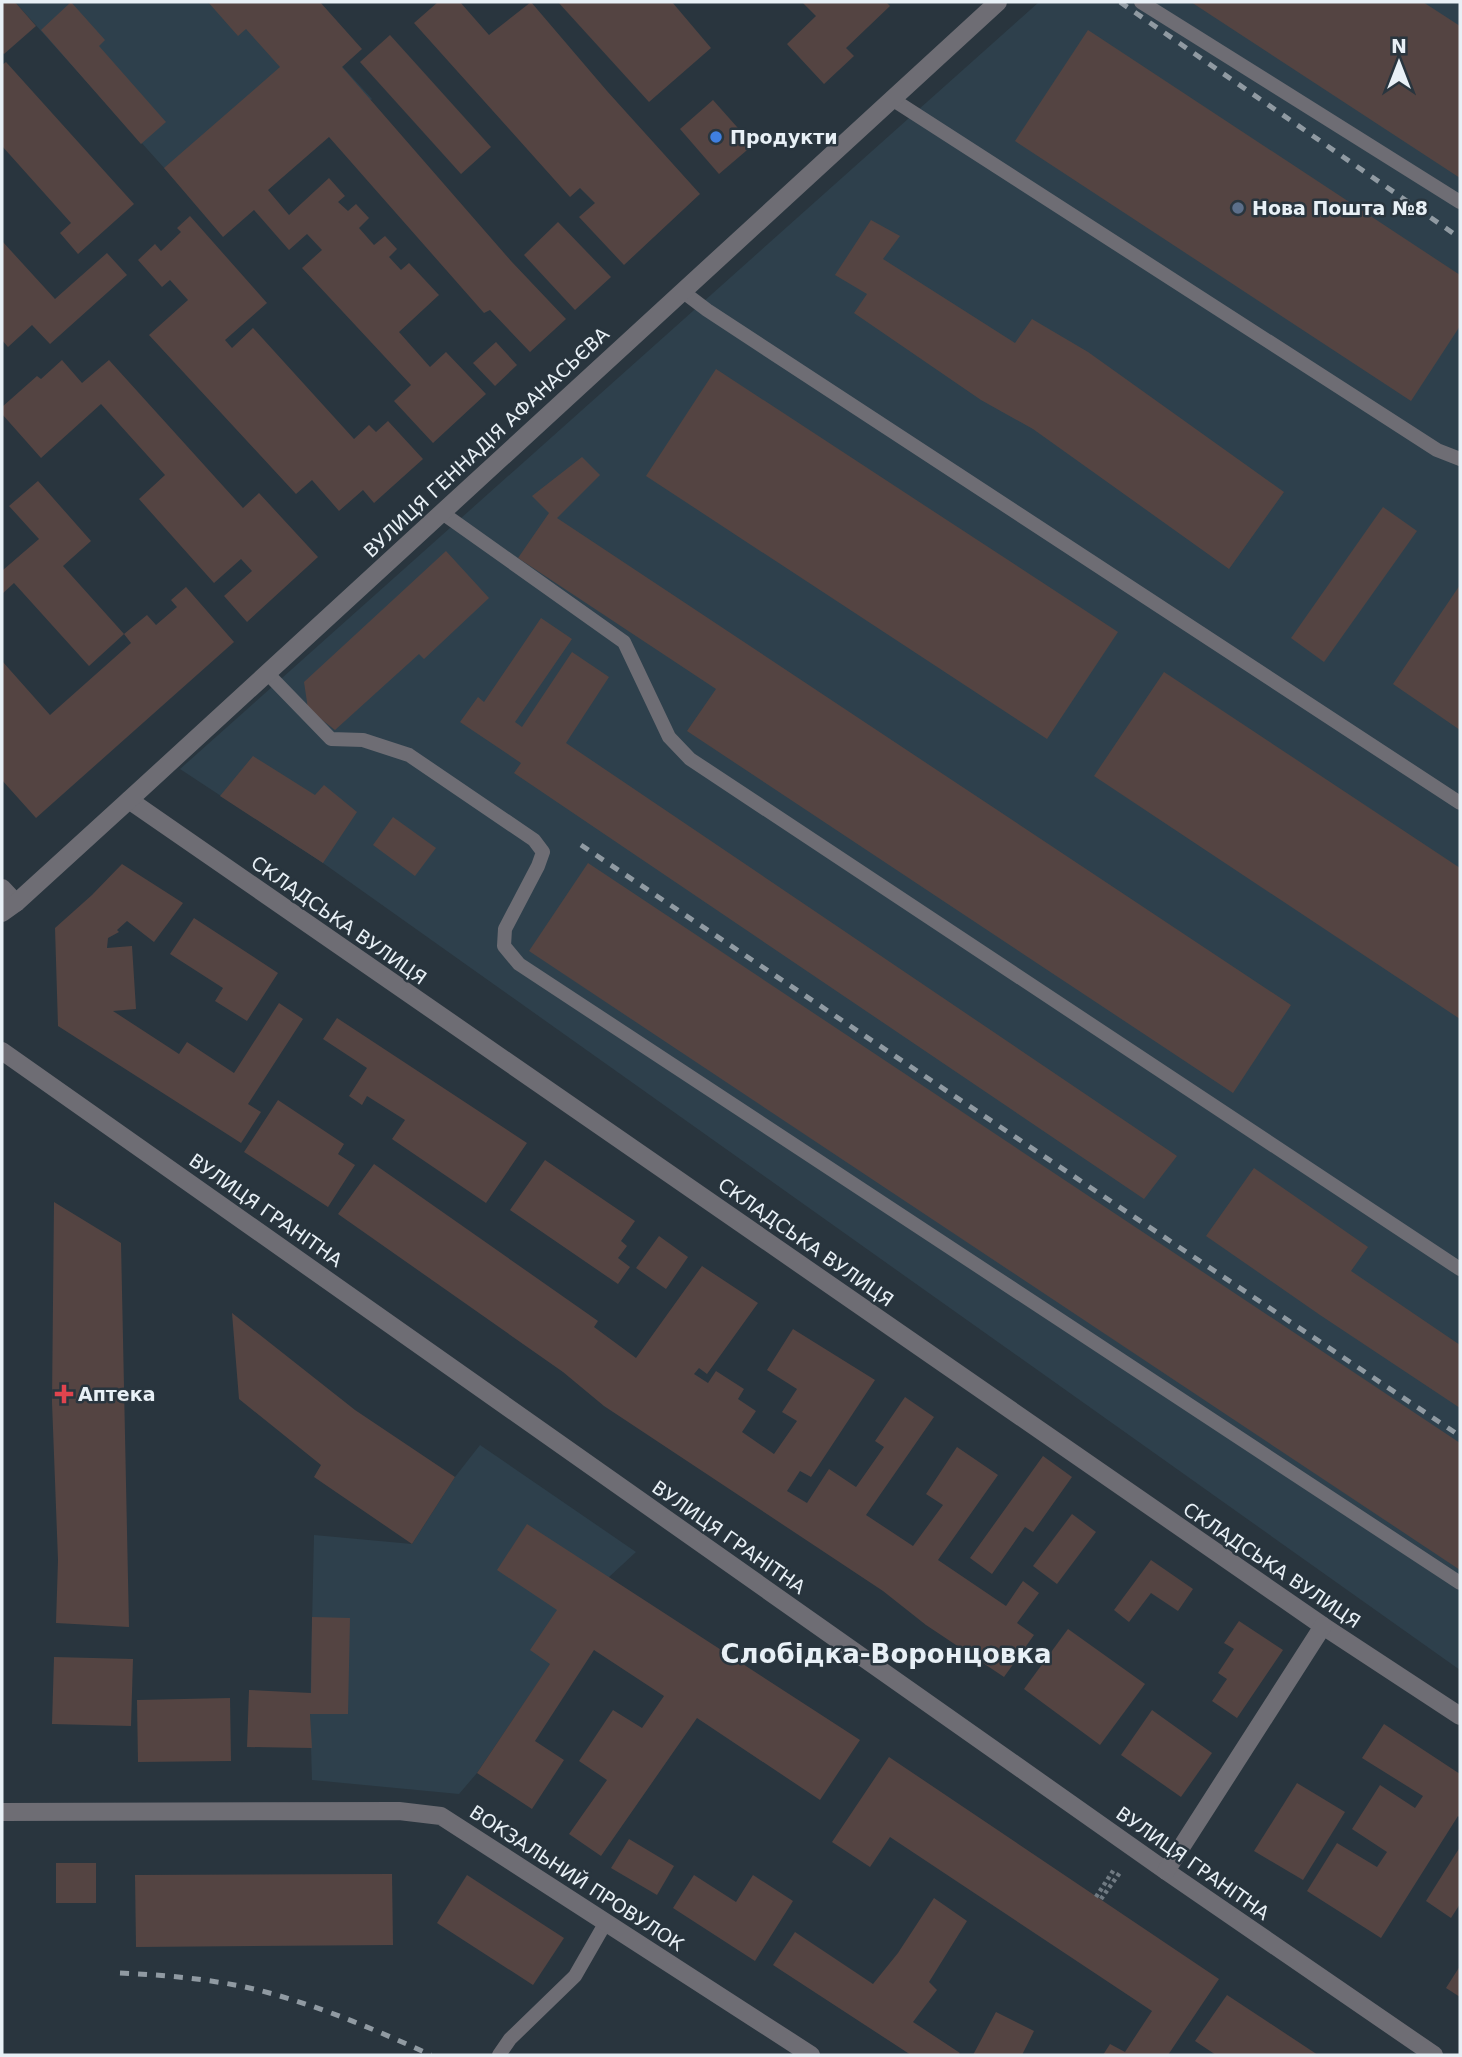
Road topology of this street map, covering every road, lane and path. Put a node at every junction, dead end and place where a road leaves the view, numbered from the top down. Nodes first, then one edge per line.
1 (998, 2) edge
2 (1141, 2) edge
3 (892, 99) junction
4 (1460, 202) edge
5 (682, 291) junction
6 (1460, 459) edge
7 (441, 512) junction
8 (267, 673) junction
9 (129, 800) junction
10 (1460, 803) edge
11 (2, 888) edge
12 (9, 908) edge
13 (2, 1051) edge
14 (1460, 1269) edge
15 (1460, 1583) edge
16 (1323, 1626) junction
17 (1460, 1716) edge
18 (2, 1812) edge
19 (1115, 1868) dead end
20 (1121, 1871) dead end
21 (1166, 1871) junction
22 (606, 1922) junction
23 (499, 2055) edge
24 (811, 2055) edge
25 (1434, 2055) edge

1 - 3 street, ВУЛИЦЯ ГЕННАДІЯ АФАНАСЬЄВА
2 - 4 lane
3 - 5 street, ВУЛИЦЯ ГЕННАДІЯ АФАНАСЬЄВА
3 - 6 lane
5 - 7 street, ВУЛИЦЯ ГЕННАДІЯ АФАНАСЬЄВА
5 - 10 lane
7 - 8 street, ВУЛИЦЯ ГЕННАДІЯ АФАНАСЬЄВА
7 - 14 lane
8 - 9 street, ВУЛИЦЯ ГЕННАДІЯ АФАНАСЬЄВА
8 - 15 lane
9 - 12 street, ВУЛИЦЯ ГЕННАДІЯ АФАНАСЬЄВА
9 - 16 street, СКЛАДСЬКА ВУЛИЦЯ
11 - 12 street
13 - 21 street, ВУЛИЦЯ ГРАНІТНА
16 - 17 street, СКЛАДСЬКА ВУЛИЦЯ
16 - 21 street
18 - 22 street, ВОКЗАЛЬНИЙ ПРОВУЛОК
19 - 20 path
21 - 25 street, ВУЛИЦЯ ГРАНІТНА
22 - 23 lane
22 - 24 street, ВОКЗАЛЬНИЙ ПРОВУЛОК

